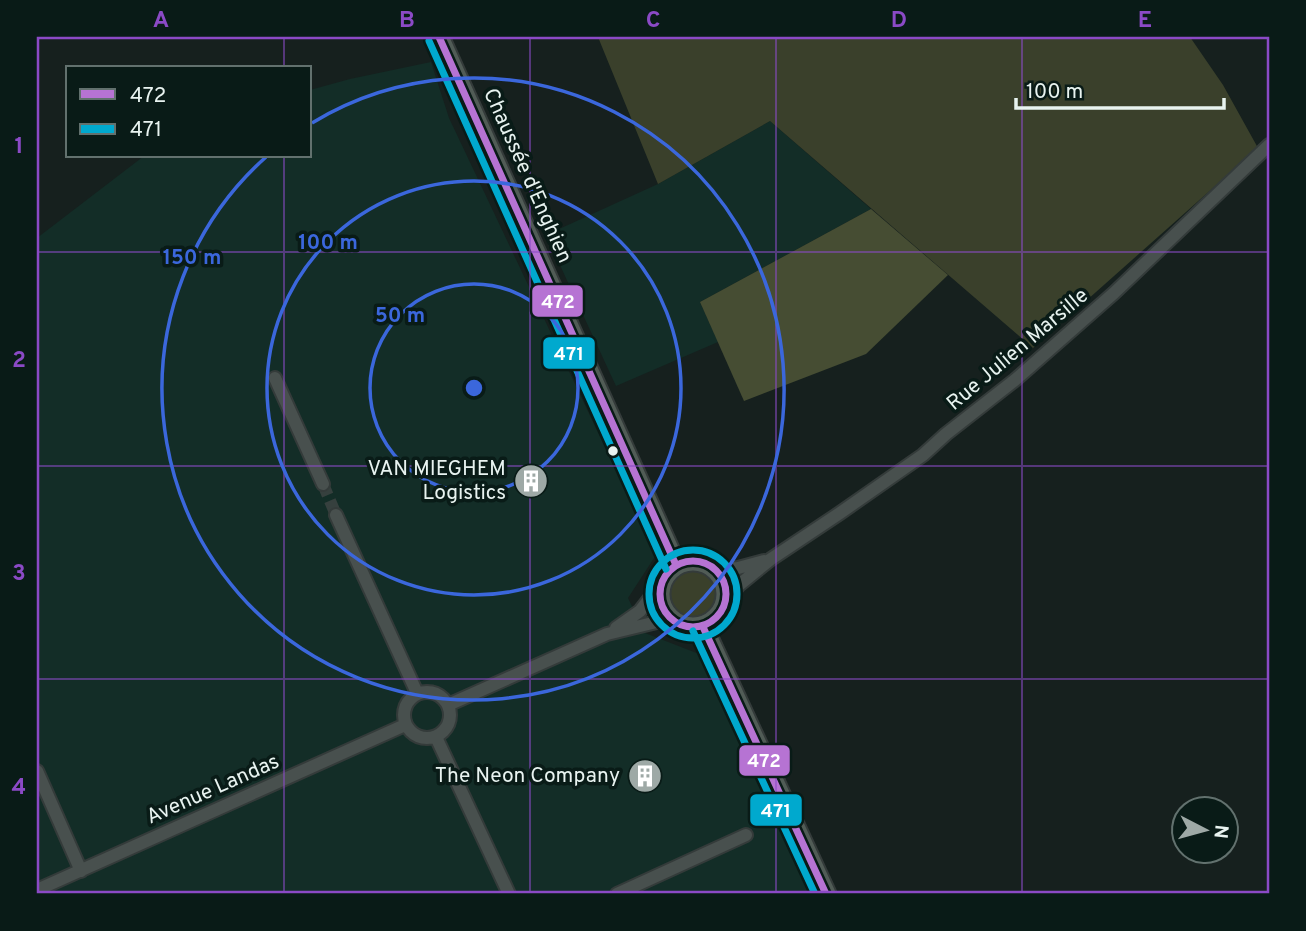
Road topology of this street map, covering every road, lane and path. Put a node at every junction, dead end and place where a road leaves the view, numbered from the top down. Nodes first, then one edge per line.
1 (439, 37) edge
2 (1269, 145) edge
3 (275, 378) dead end
4 (323, 484) tunnel mouth
5 (336, 515) tunnel mouth
6 (771, 559) junction
7 (676, 565) junction
8 (717, 570) junction
9 (661, 584) junction
10 (726, 601) junction
11 (669, 619) junction
12 (703, 626) junction
13 (607, 634) junction
14 (417, 694) junction
15 (448, 705) junction
16 (405, 725) junction
17 (436, 737) junction
18 (37, 771) edge
19 (746, 835) dead end
20 (80, 871) junction
21 (37, 890) edge
22 (509, 894) edge
23 (617, 894) edge
24 (826, 894) edge

1 - 7 main road, Chaussée d'Enghien
2 - 6 street, Rue Julien Marsille
3 - 4 street
5 - 14 street
6 - 8 street, Rue Julien Marsille
6 - 10 street, Rue Julien Marsille
7 - 8 main road
7 - 9 main road
8 - 10 main road
9 - 11 main road
9 - 13 street
10 - 12 main road
11 - 12 main road
11 - 13 street
12 - 24 main road
13 - 15 street
14 - 15 street
14 - 16 street
15 - 17 street
16 - 17 street
16 - 20 street, Avenue Landas
17 - 22 street
18 - 20 street
19 - 23 street
20 - 21 street, Avenue Landas

